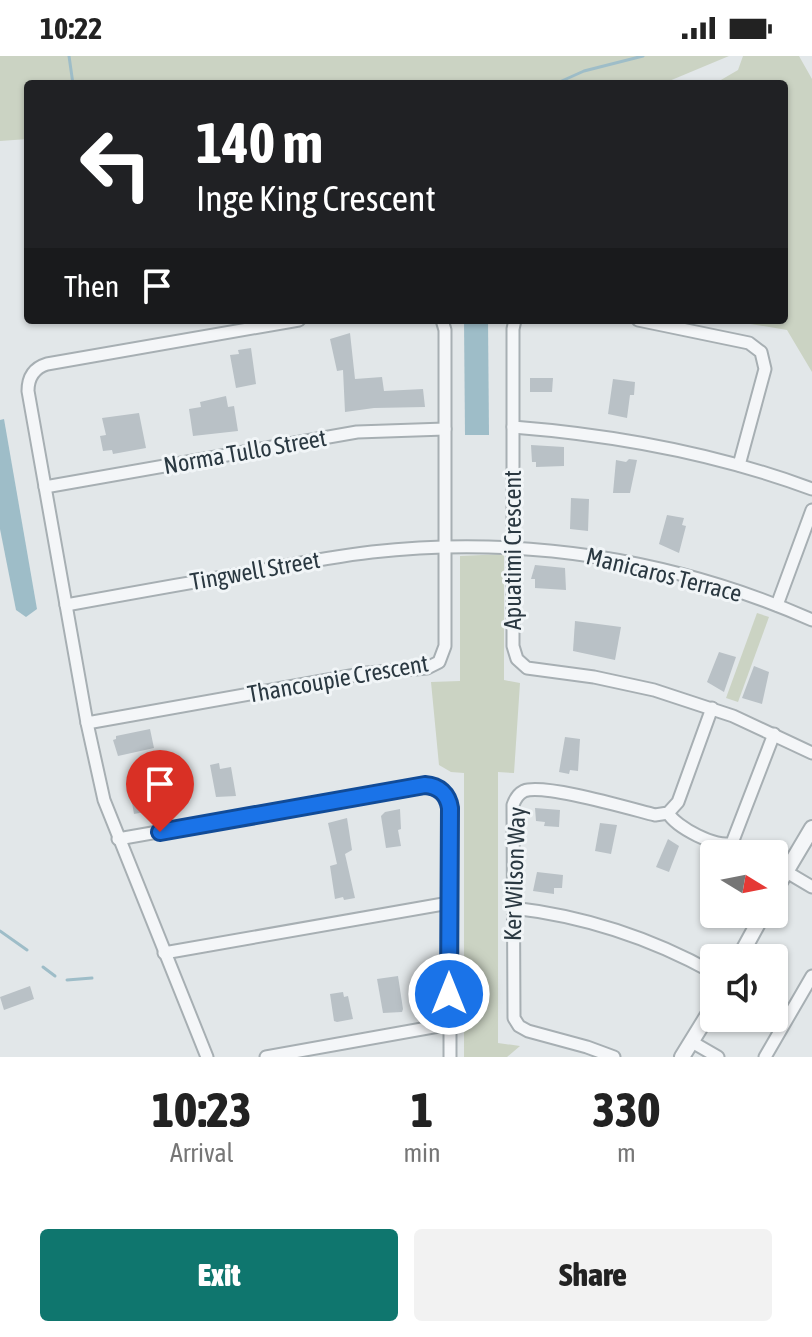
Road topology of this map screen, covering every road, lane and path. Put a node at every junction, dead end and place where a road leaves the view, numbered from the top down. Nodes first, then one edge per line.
1 (276, 324) edge
2 (443, 324) edge
3 (514, 324) edge
4 (657, 324) edge
5 (513, 427) junction
6 (445, 429) junction
7 (739, 465) junction
8 (45, 487) junction
9 (812, 489) edge
10 (812, 510) edge
11 (513, 547) junction
12 (445, 548) junction
13 (66, 605) junction
14 (777, 605) junction
15 (812, 620) edge
16 (712, 708) junction
17 (87, 723) junction
18 (774, 734) junction
19 (812, 753) edge
20 (668, 813) junction
21 (812, 828) edge
22 (118, 839) junction
23 (711, 840) edge
24 (735, 840) edge
25 (788, 866) edge
26 (788, 873) edge
27 (812, 887) edge
28 (449, 903) junction
29 (513, 908) junction
30 (164, 953) junction
31 (700, 966) edge
32 (812, 976) edge
33 (450, 1024) junction
34 (700, 1029) edge
35 (692, 1042) junction
36 (207, 1057) edge
37 (266, 1057) edge
38 (450, 1057) edge
39 (614, 1057) edge
40 (682, 1057) edge
41 (718, 1057) edge
42 (765, 1057) edge

1 - 8 street
2 - 6 street, Thancoupie Crescent
3 - 5 street, Apuatimi Crescent
4 - 7 street
5 - 7 street
5 - 11 street, Apuatimi Crescent
6 - 8 street, Norma Tullo Street
6 - 12 street, Thancoupie Crescent
7 - 9 street
8 - 13 street
10 - 14 street
11 - 12 street, Manicaros Terrace
11 - 14 street, Manicaros Terrace
11 - 16 street, Apuatimi Crescent
12 - 13 street, Tingwell Street
12 - 17 street, Thancoupie Crescent
13 - 17 street
14 - 15 street, Manicaros Terrace
16 - 18 street, Apuatimi Crescent
16 - 20 street
17 - 22 street
18 - 19 street, Apuatimi Crescent
18 - 24 street
20 - 23 street
20 - 29 street, Ker Wilson Way
21 - 25 street
22 - 28 street
22 - 30 street
26 - 27 street
28 - 30 street
28 - 33 street
29 - 31 street
29 - 39 street, Ker Wilson Way
30 - 36 street
32 - 42 street
33 - 37 street
33 - 38 street
34 - 35 street
35 - 40 street
35 - 41 street

